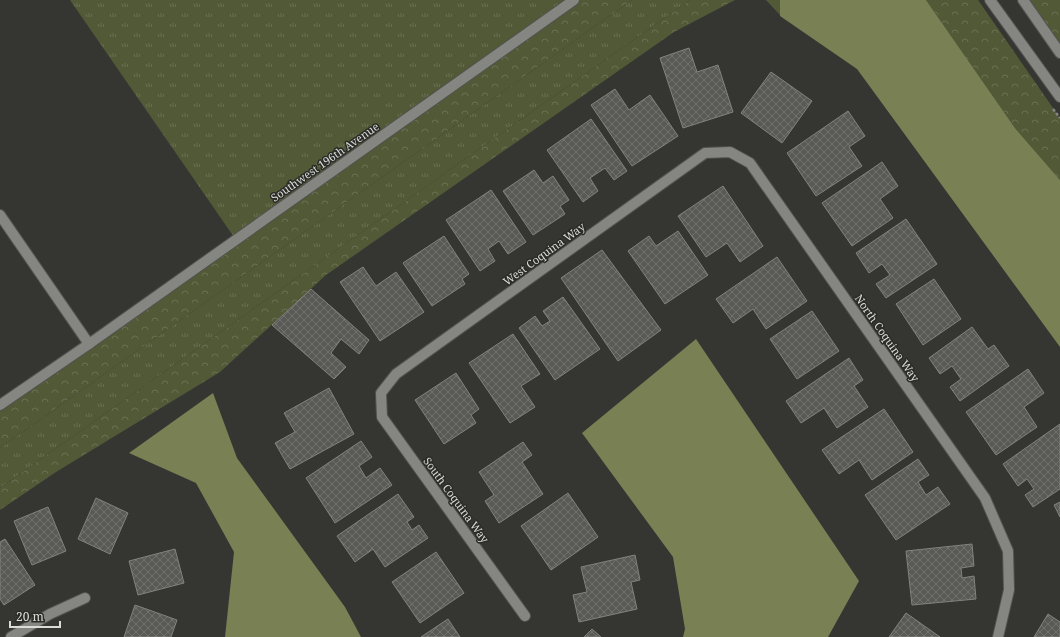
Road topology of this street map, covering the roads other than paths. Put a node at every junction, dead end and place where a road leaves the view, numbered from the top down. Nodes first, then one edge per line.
1 (574, 0) edge
2 (990, 0) edge
3 (1022, 0) edge
4 (1060, 53) edge
5 (1060, 97) edge
6 (730, 152) joint
7 (0, 215) edge
8 (89, 344) junction
9 (380, 393) joint
10 (0, 405) edge
11 (86, 598) dead end
12 (524, 616) dead end
13 (11, 637) edge
14 (998, 637) edge

1 - 8 street, Southwest 196th Avenue
2 - 5 street
3 - 4 street
6 - 9 street, West Coquina Way
6 - 14 street, North Coquina Way
7 - 8 street
8 - 10 street, Southwest 196th Avenue
9 - 12 street, South Coquina Way
11 - 13 street

